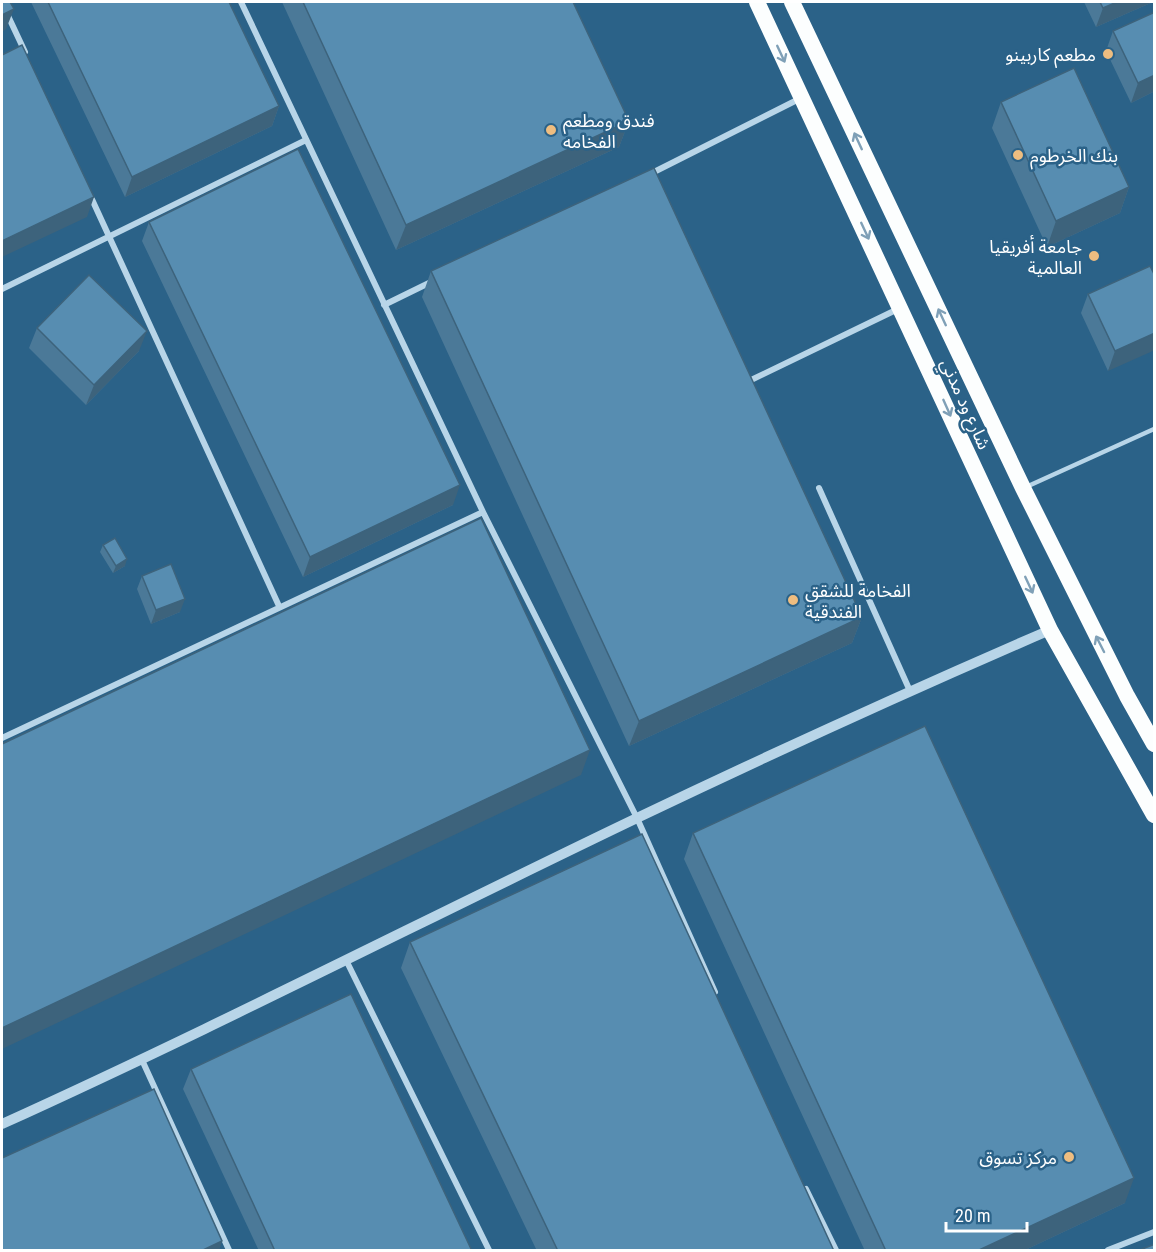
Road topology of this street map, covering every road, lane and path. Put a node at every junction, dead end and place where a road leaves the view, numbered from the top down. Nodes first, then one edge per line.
1 (241, 2) edge
2 (757, 2) edge
3 (792, 2) edge
4 (2, 3) edge
5 (22, 47) junction
6 (12, 52) edge
7 (27, 58) edge
8 (802, 98) junction
9 (306, 140) junction
10 (641, 179) edge
11 (85, 184) edge
12 (109, 237) junction
13 (438, 279) edge
14 (2, 289) edge
15 (384, 305) junction
16 (901, 308) junction
17 (749, 381) edge
18 (1155, 429) edge
19 (819, 488) dead end
20 (1023, 488) junction
21 (483, 512) junction
22 (279, 606) junction
23 (1050, 630) junction
24 (910, 691) junction
25 (2, 738) edge
26 (1155, 744) edge
27 (1155, 815) edge
28 (636, 818) junction
29 (346, 960) junction
30 (719, 1003) edge
31 (142, 1060) junction
32 (2, 1124) edge
33 (804, 1186) edge
34 (1155, 1232) edge
35 (229, 1251) edge
36 (489, 1251) edge
37 (836, 1251) edge
38 (1108, 1251) edge

1 - 9 street
2 -> 8 highway, شارع ود مدني
20 -> 3 highway, شارع ود مدني
4 - 5 street
5 - 6 street
5 - 7 street
8 - 10 street
8 -> 16 highway, شارع ود مدني
9 - 12 street
9 - 15 street
11 - 12 street
12 - 14 street
12 - 22 street
13 - 15 street
15 - 21 street
16 - 17 street
16 -> 23 highway, شارع ود مدني
18 - 20 lane
19 - 24 street
26 -> 20 highway, شارع ود مدني
21 - 22 street
21 - 28 street
22 - 25 street
23 - 24 street
23 - 27 highway, شارع ود مدني
24 - 28 street
28 - 29 street
28 - 30 street
29 - 31 street
29 - 36 street
31 - 32 street
31 - 35 street
33 - 37 street
34 - 38 street

